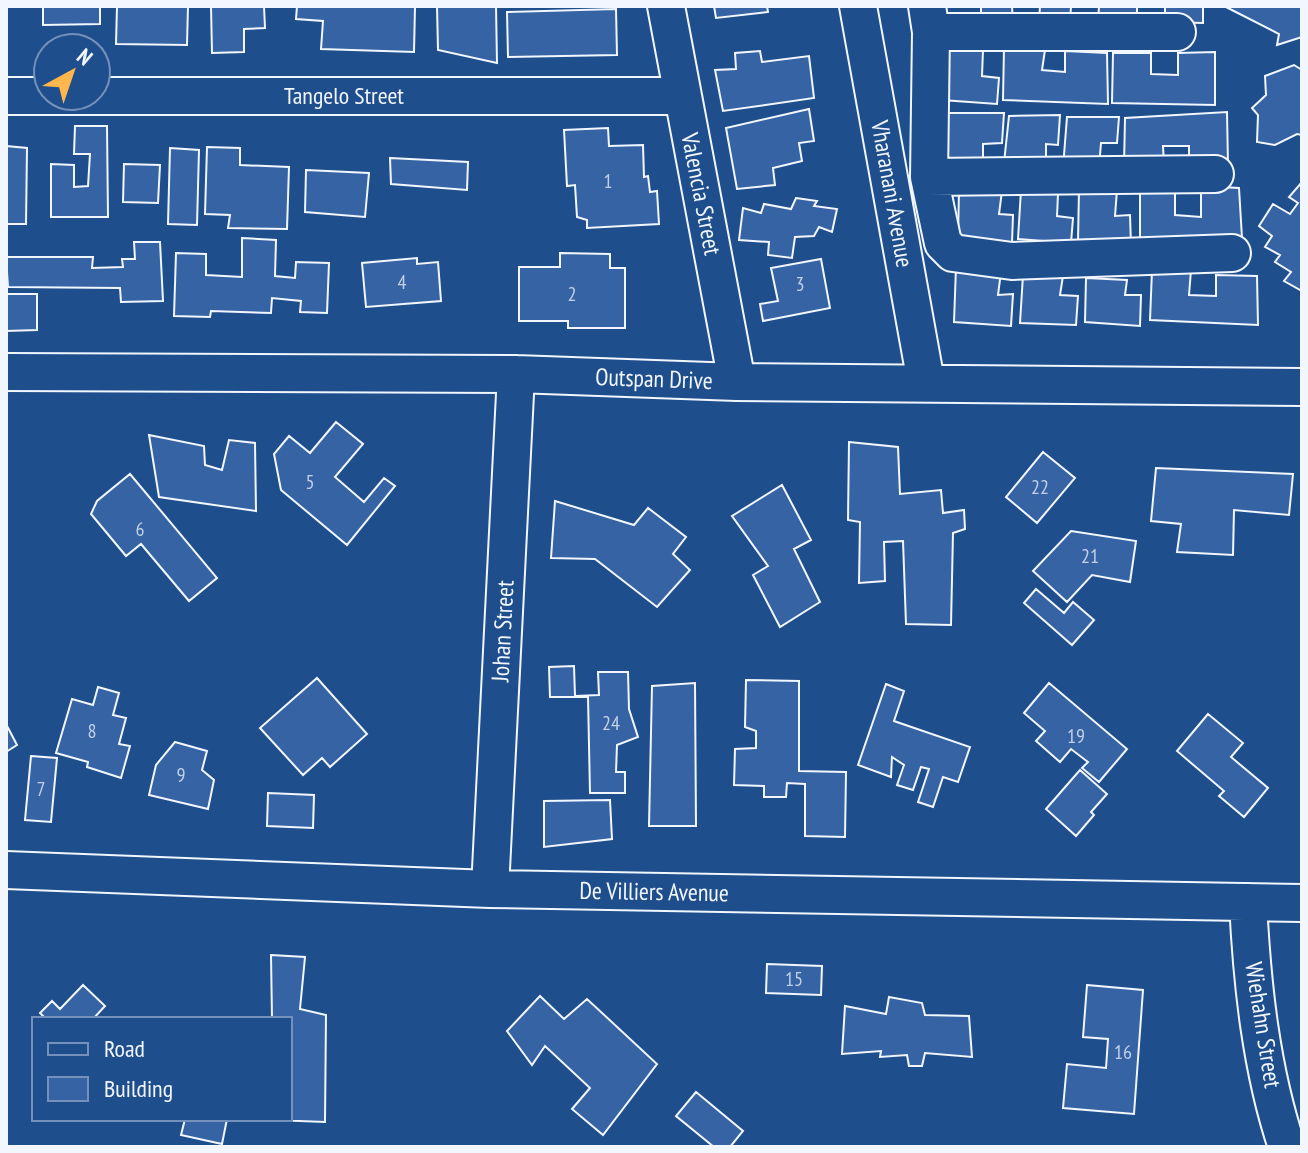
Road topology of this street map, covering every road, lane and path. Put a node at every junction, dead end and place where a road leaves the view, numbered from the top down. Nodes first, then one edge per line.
1 (666, 6) edge
2 (858, 6) edge
3 (929, 19) edge
4 (1177, 32) dead end
5 (6, 96) edge
6 (682, 96) junction
7 (1215, 174) dead end
8 (929, 177) junction
9 (1232, 253) dead end
10 (6, 372) edge
11 (516, 374) junction
12 (737, 382) junction
13 (926, 382) junction
14 (1302, 387) edge
15 (6, 870) edge
16 (490, 889) junction
17 (1248, 902) junction
18 (1302, 903) edge
19 (1287, 1147) edge

1 - 6 street, Valencia Street
2 - 13 street, Vharanani Avenue
3 - 4 street
3 - 8 street
5 - 6 street, Tangelo Street
6 - 12 street, Valencia Street
7 - 8 street
8 - 9 street
10 - 11 street, Outspan Drive
11 - 12 street, Outspan Drive
11 - 16 street, Johan Street
12 - 13 street, Outspan Drive
13 - 14 street, Outspan Drive
15 - 16 street, De Villiers Avenue
16 - 17 street, De Villiers Avenue
17 - 18 street, De Villiers Avenue
17 - 19 street, Wiehahn Street

